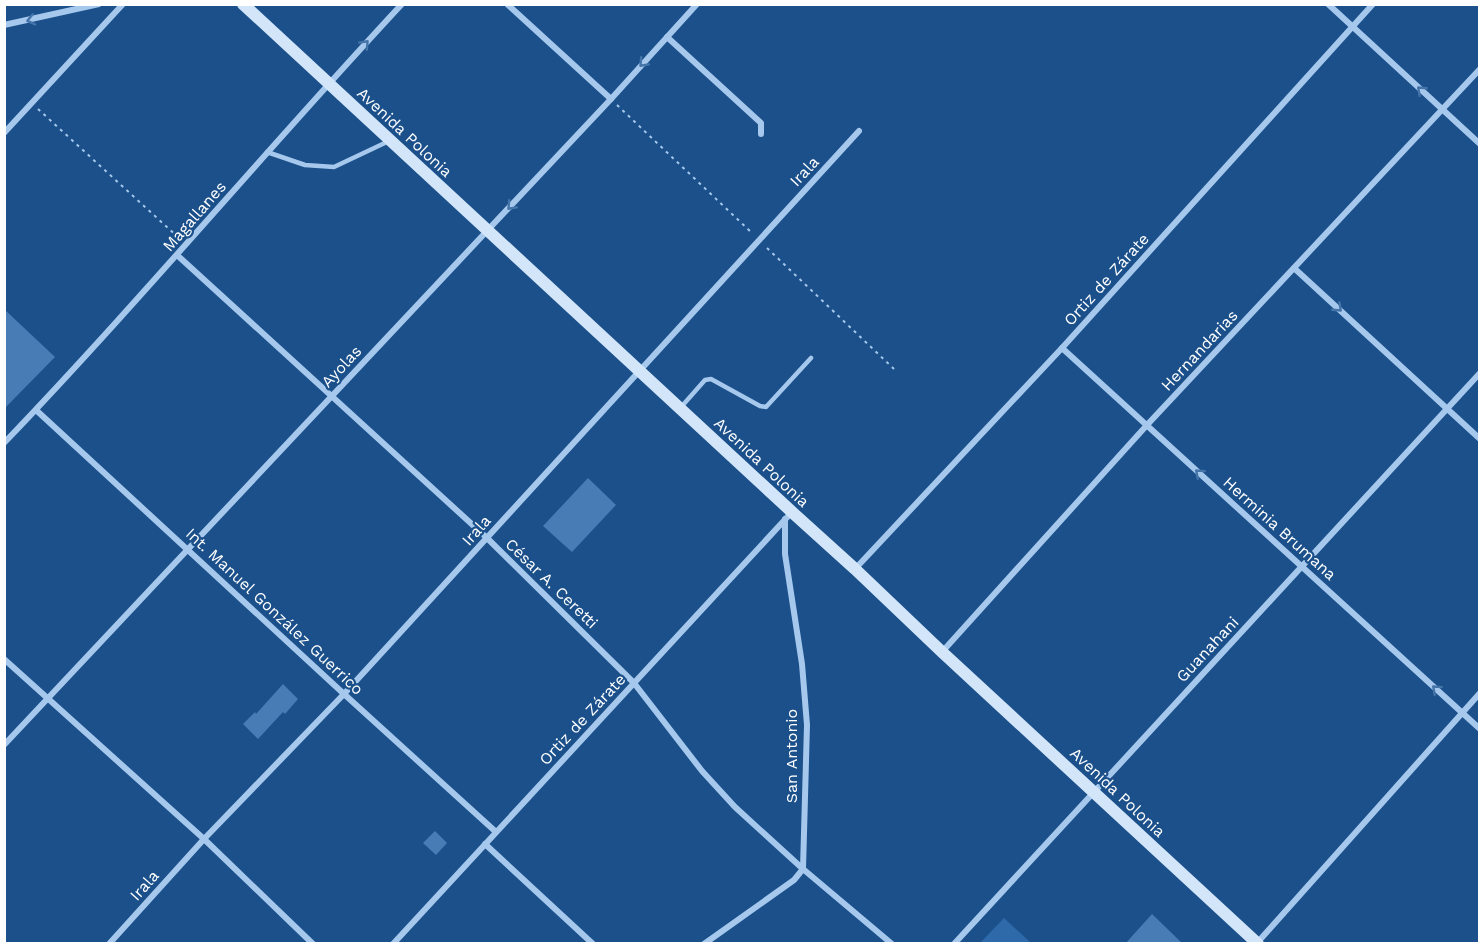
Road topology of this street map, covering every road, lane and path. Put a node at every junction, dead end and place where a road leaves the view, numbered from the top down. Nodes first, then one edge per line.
1 (99, 4) edge
2 (123, 4) edge
3 (243, 4) edge
4 (402, 4) edge
5 (507, 4) edge
6 (697, 4) edge
7 (1328, 4) edge
8 (1373, 4) edge
9 (4, 25) edge
10 (1353, 27) junction
11 (667, 37) junction
12 (1479, 69) edge
13 (328, 83) junction
14 (611, 99) junction
15 (32, 104) junction
16 (1442, 110) junction
17 (859, 131) dead end
18 (4, 133) edge
19 (761, 134) dead end
20 (390, 140) junction
21 (1479, 144) edge
22 (267, 152) junction
23 (488, 231) junction
24 (186, 245) junction
25 (177, 255) junction
26 (1294, 268) junction
27 (1062, 348) junction
28 (811, 358) dead end
29 (639, 371) junction
30 (1479, 373) edge
31 (332, 396) junction
32 (680, 408) junction
33 (1447, 408) junction
34 (36, 410) junction
35 (1147, 425) junction
36 (1479, 439) edge
37 (4, 443) edge
38 (788, 515) junction
39 (487, 538) junction
40 (188, 549) junction
41 (1302, 566) junction
42 (855, 569) junction
43 (942, 651) junction
44 (4, 659) edge
45 (634, 682) junction
46 (1479, 693) edge
47 (344, 694) junction
48 (48, 698) junction
49 (1462, 713) junction
50 (1479, 729) edge
51 (4, 745) edge
52 (1094, 792) junction
53 (496, 832) junction
54 (204, 839) junction
55 (485, 844) junction
56 (803, 869) junction
57 (1257, 943) edge
58 (109, 944) edge
59 (313, 944) edge
60 (393, 944) edge
61 (593, 944) edge
62 (704, 944) edge
63 (892, 944) edge
64 (954, 944) edge

1 -> 9 street
2 - 15 street
3 - 13 main road, Avenida Polonia
13 -> 4 street, Magallanes
5 - 14 street
6 - 11 street, Ayolas
7 - 10 street
8 - 10 street, Ortiz de Zárate
16 -> 10 street
10 - 27 street, Ortiz de Zárate
11 -> 14 street, Ayolas
11 - 19 street
12 - 16 street, Hernandarias
13 - 20 main road, Avenida Polonia
13 - 22 street, Magallanes
14 -> 23 street, Ayolas
15 - 18 street
15 - 24 path
16 - 21 street
16 - 26 street, Hernandarias
17 - 29 street, Irala
20 - 22 lane
20 - 23 main road, Avenida Polonia
22 - 24 street, Magallanes
23 - 29 main road, Avenida Polonia
23 - 31 street, Ayolas
24 - 25 street, Magallanes
25 - 31 street, César A. Ceretti
25 - 34 street, Magallanes
26 -> 33 street
26 - 35 street, Hernandarias
27 - 35 street, Herminia Brumana
27 - 42 street, Ortiz de Zárate
28 - 32 lane
29 - 32 main road, Avenida Polonia
29 - 39 street, Irala
30 - 33 street, Guanahani
31 - 39 street, César A. Ceretti
31 - 40 street, Ayolas
32 - 38 main road, Avenida Polonia
33 - 36 street
33 - 41 street, Guanahani
34 - 37 street, Magallanes
34 - 40 street, Int. Manuel González Guerrico
41 -> 35 street, Herminia Brumana
35 - 43 street, Hernandarias
38 - 42 main road, Avenida Polonia
38 - 45 street, Ortiz de Zárate
38 - 56 street, San Antonio
39 - 45 street, César A. Ceretti
39 - 47 street, Irala
40 - 47 street, Int. Manuel González Guerrico
40 - 48 street, Ayolas
49 -> 41 street, Herminia Brumana
41 - 52 street, Guanahani
42 - 43 main road, Avenida Polonia
43 - 52 main road, Avenida Polonia
44 - 48 street
45 - 53 street, Ortiz de Zárate
45 - 56 street, César A. Ceretti
46 - 49 street
47 - 53 street, Int. Manuel González Guerrico
47 - 54 street, Irala
48 - 51 street, Ayolas
48 - 54 street
49 - 50 street, Herminia Brumana
49 - 57 street
52 - 57 main road, Avenida Polonia
52 - 64 street, Guanahani
53 - 55 street, Ortiz de Zárate
54 - 58 street, Irala
54 - 59 street
55 - 60 street, Ortiz de Zárate
55 - 61 street
56 - 62 street
56 - 63 street, César A. Ceretti

